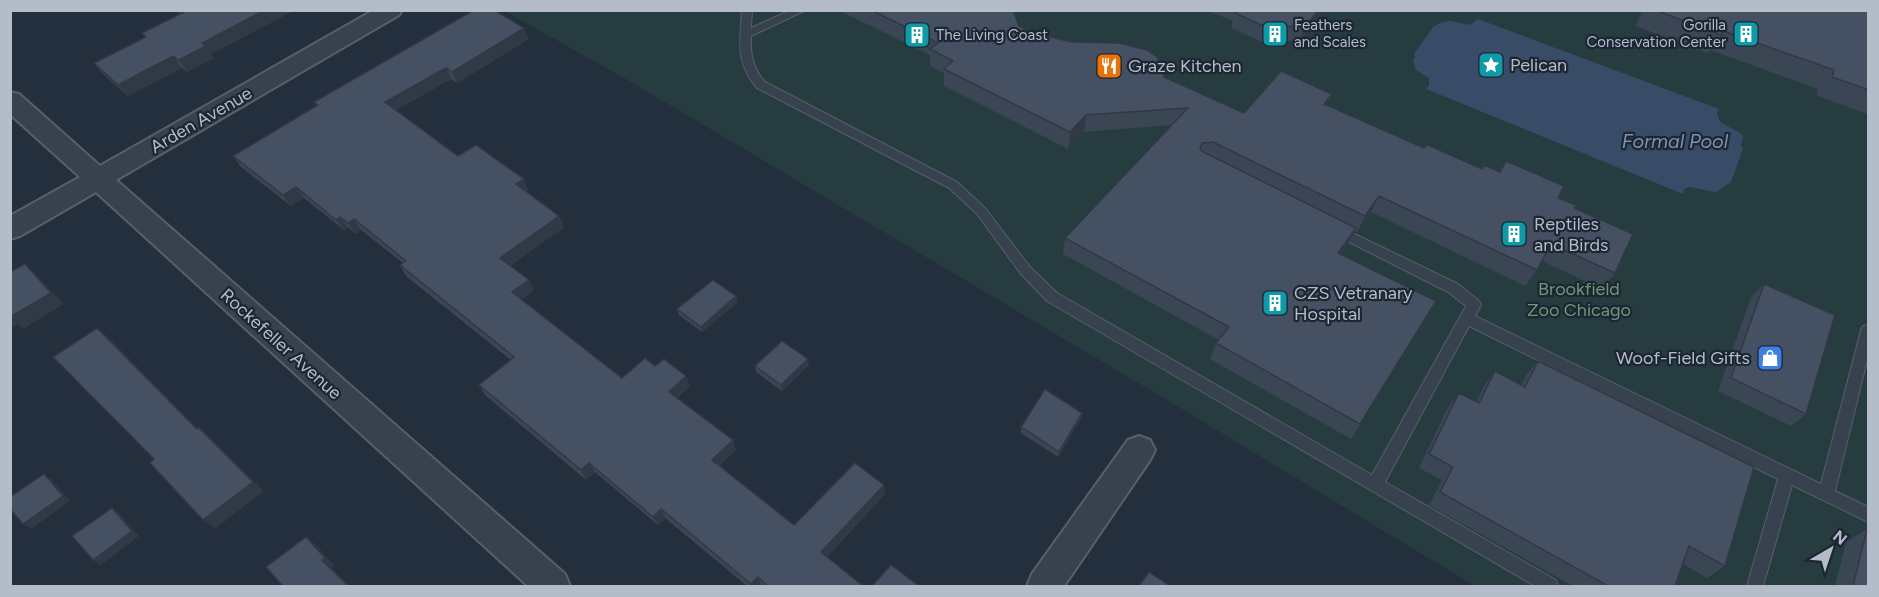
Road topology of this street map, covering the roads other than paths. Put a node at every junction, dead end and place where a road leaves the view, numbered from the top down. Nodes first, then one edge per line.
1 (391, 10) edge
2 (747, 10) edge
3 (801, 10) edge
4 (747, 34) junction
5 (10, 100) edge
6 (97, 180) junction
7 (1328, 226) edge
8 (10, 229) edge
9 (1468, 319) junction
10 (1869, 330) edge
11 (1139, 450) dead end
12 (1788, 475) junction
13 (1375, 485) junction
14 (1827, 495) junction
15 (1869, 515) edge
16 (553, 586) edge
17 (1044, 586) edge
18 (1550, 586) edge
19 (1755, 586) edge

1 - 6 street, Arden Avenue
2 - 4 lane
3 - 4 lane
4 - 13 lane
5 - 6 street, Rockefeller Avenue
6 - 8 street, Arden Avenue
6 - 16 street, Rockefeller Avenue
7 - 9 lane
9 - 12 lane
9 - 13 lane
10 - 14 lane
11 - 17 street
12 - 14 lane
12 - 19 lane
13 - 18 lane
14 - 15 lane

